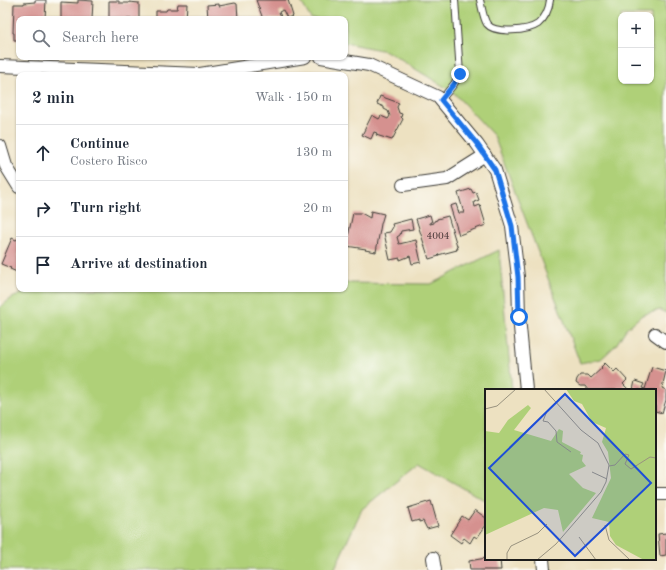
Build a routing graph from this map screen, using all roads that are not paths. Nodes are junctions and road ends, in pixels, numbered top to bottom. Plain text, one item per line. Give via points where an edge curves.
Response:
1 (455, 0) edge
2 (480, 0) edge
3 (550, 0) edge
4 (286, 60) edge
5 (339, 60) edge
6 (0, 66) edge
7 (150, 72) edge
8 (212, 72) edge
9 (441, 100) junction
10 (0, 146) edge
11 (485, 155) junction
12 (16, 182) edge
13 (403, 185) dead end
14 (655, 334) dead end
15 (666, 342) edge
16 (526, 389) edge
17 (543, 560) edge
18 (544, 570) edge

1 - 9 lane via 460,74
2 - 3 lane via 488,24 501,30 526,29 538,24 547,13
4 - 8 street
5 - 9 street via 369,65
6 - 7 street
9 - 11 street
10 - 12 street via 6,166
11 - 13 street via 447,179
11 - 16 street via 495,170 512,226
14 - 15 street
17 - 18 street

